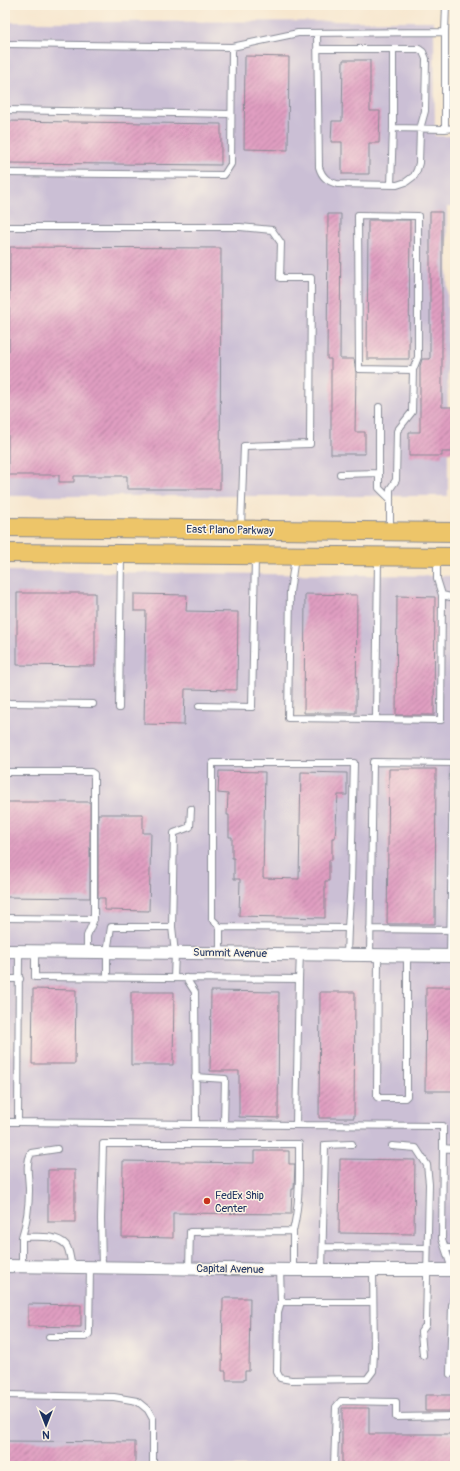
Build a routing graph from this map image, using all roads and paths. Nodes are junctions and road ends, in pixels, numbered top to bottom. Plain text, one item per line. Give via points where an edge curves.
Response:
1 (446, 5) edge
2 (445, 32) junction
3 (317, 33) junction
4 (5, 44) edge
5 (232, 46) junction
6 (318, 49) junction
7 (393, 49) junction
8 (5, 110) edge
9 (231, 114) junction
10 (393, 128) junction
11 (455, 128) edge
12 (420, 129) junction
13 (445, 129) junction
14 (5, 173) edge
15 (391, 184) junction
16 (5, 227) edge
17 (413, 370) junction
18 (379, 407) dead end
19 (379, 473) junction
20 (340, 474) dead end
21 (390, 499) junction
22 (5, 527) edge
23 (121, 528) junction
24 (241, 530) junction
25 (390, 531) junction
26 (455, 532) edge
27 (5, 553) edge
28 (121, 554) junction
29 (255, 555) junction
30 (295, 556) junction
31 (378, 556) junction
32 (437, 557) junction
33 (455, 558) edge
34 (442, 595) junction
35 (455, 598) edge
36 (5, 703) edge
37 (93, 704) dead end
38 (199, 706) dead end
39 (119, 708) dead end
40 (376, 719) junction
41 (454, 763) edge
42 (5, 772) edge
43 (191, 809) dead end
44 (5, 918) edge
45 (94, 919) junction
46 (172, 927) junction
47 (220, 927) junction
48 (348, 928) junction
49 (370, 929) junction
50 (453, 930) edge
51 (5, 951) edge
52 (19, 951) junction
53 (35, 951) junction
54 (87, 952) junction
55 (107, 952) junction
56 (175, 953) junction
57 (220, 953) junction
58 (300, 954) junction
59 (347, 955) junction
60 (374, 955) junction
61 (407, 955) junction
62 (452, 956) edge
63 (106, 978) junction
64 (174, 978) junction
65 (186, 978) junction
66 (5, 979) edge
67 (20, 979) junction
68 (299, 979) junction
69 (195, 1077) junction
70 (5, 1122) edge
71 (18, 1122) junction
72 (196, 1124) junction
73 (224, 1124) junction
74 (296, 1125) junction
75 (352, 1144) dead end
76 (392, 1146) dead end
77 (442, 1148) junction
78 (455, 1148) edge
79 (57, 1149) dead end
80 (293, 1231) junction
81 (22, 1237) junction
82 (323, 1247) junction
83 (427, 1248) junction
84 (445, 1248) junction
85 (455, 1248) edge
86 (5, 1266) edge
87 (22, 1266) junction
88 (72, 1266) junction
89 (90, 1267) junction
90 (102, 1267) junction
91 (190, 1268) junction
92 (280, 1269) junction
93 (293, 1270) junction
94 (322, 1270) junction
95 (373, 1270) junction
96 (426, 1270) junction
97 (454, 1273) edge
98 (455, 1295) edge
99 (281, 1302) junction
100 (373, 1302) junction
101 (49, 1337) dead end
102 (422, 1355) dead end
103 (450, 1374) dead end
104 (5, 1395) edge
105 (455, 1416) edge
106 (152, 1466) edge
107 (334, 1466) edge

1 - 2 lane
2 - 3 lane
2 - 13 lane
3 - 5 lane via 298,33
3 - 6 lane
4 - 5 lane
5 - 9 lane
6 - 7 lane
6 - 15 lane via 319,167 322,175 337,184
7 - 10 lane
7 - 12 lane via 419,49 426,59 425,112
8 - 9 lane
9 - 14 lane via 231,164 224,175
10 - 12 lane
10 - 15 lane
11 - 13 lane
12 - 13 lane
12 - 15 lane via 419,163 414,176 398,185
16 - 24 lane via 240,227 272,230 281,243 280,278 311,278 310,444 244,446
17 - 17 lane via 418,357 418,216 358,215 359,369
17 - 21 lane via 412,412 397,431 396,480 390,489
18 - 19 lane
19 - 20 lane
19 - 21 lane via 379,488
21 - 25 lane
22 - 23 main road, East Plano Parkway
23 - 24 main road, East Plano Parkway
23 - 28 main road
24 - 25 main road, East Plano Parkway
24 - 29 main road
25 - 26 main road, East Plano Parkway
25 - 31 main road
27 - 28 main road
28 - 29 main road
28 - 39 lane
29 - 30 main road
29 - 38 lane via 252,707
30 - 31 main road
30 - 40 lane via 290,592 288,718
31 - 32 main road
31 - 40 lane
32 - 33 main road
32 - 34 lane via 437,579
34 - 35 lane
34 - 40 lane via 441,720
36 - 37 lane
41 - 49 lane via 373,762
41 - 50 lane
42 - 45 lane via 94,774
43 - 46 lane via 190,827 174,833
44 - 45 lane
45 - 54 lane via 88,936
46 - 55 lane via 111,926
46 - 56 lane
47 - 48 lane
47 - 48 lane via 212,919 212,765 318,762 354,763
47 - 57 lane
48 - 59 lane
49 - 50 lane
49 - 60 lane
50 - 62 lane
51 - 52 street, Summit Avenue
52 - 53 street, Summit Avenue
52 - 67 lane
53 - 54 street, Summit Avenue
53 - 63 lane via 35,977
54 - 55 street, Summit Avenue
55 - 56 street, Summit Avenue
55 - 63 lane
56 - 57 street, Summit Avenue
56 - 64 lane
57 - 58 street, Summit Avenue
58 - 59 street, Summit Avenue
58 - 68 lane
59 - 60 street, Summit Avenue
60 - 61 street, Summit Avenue
60 - 61 lane via 379,1098 407,1096
61 - 62 street, Summit Avenue
63 - 64 lane
64 - 65 lane
65 - 68 lane
65 - 69 lane via 195,992
66 - 67 lane
67 - 71 lane
68 - 74 lane
69 - 72 lane
69 - 73 lane via 225,1079
70 - 71 lane
71 - 72 lane
72 - 73 lane
73 - 74 lane
74 - 77 lane via 442,1126
75 - 82 lane via 325,1145
76 - 83 lane via 416,1148 427,1165
77 - 78 lane
77 - 84 lane via 442,1239
79 - 81 lane via 31,1153 27,1160 29,1191 27,1220
80 - 90 lane via 299,1190 299,1144 103,1144 100,1219
80 - 91 lane via 190,1232
80 - 93 lane
81 - 87 lane
81 - 88 lane via 54,1238 62,1242 66,1246
82 - 83 lane
82 - 94 lane
83 - 96 lane
84 - 85 lane
84 - 97 lane
86 - 87 street, Capital Avenue
87 - 88 street, Capital Avenue
88 - 89 street, Capital Avenue
89 - 90 street, Capital Avenue
89 - 101 lane via 89,1334 85,1337
90 - 91 street, Capital Avenue
91 - 92 street, Capital Avenue
92 - 93 street, Capital Avenue
92 - 99 lane
93 - 94 street, Capital Avenue
94 - 95 street, Capital Avenue
95 - 96 street, Capital Avenue
95 - 100 lane
96 - 97 street, Capital Avenue
96 - 102 lane via 426,1325 421,1332
98 - 103 lane via 452,1305
99 - 100 lane
99 - 100 lane via 278,1312 277,1372 280,1378 291,1380 368,1379 373,1371
104 - 106 lane via 114,1397 137,1401 148,1410 153,1419
105 - 107 lane via 396,1417 396,1402 341,1401 336,1407

